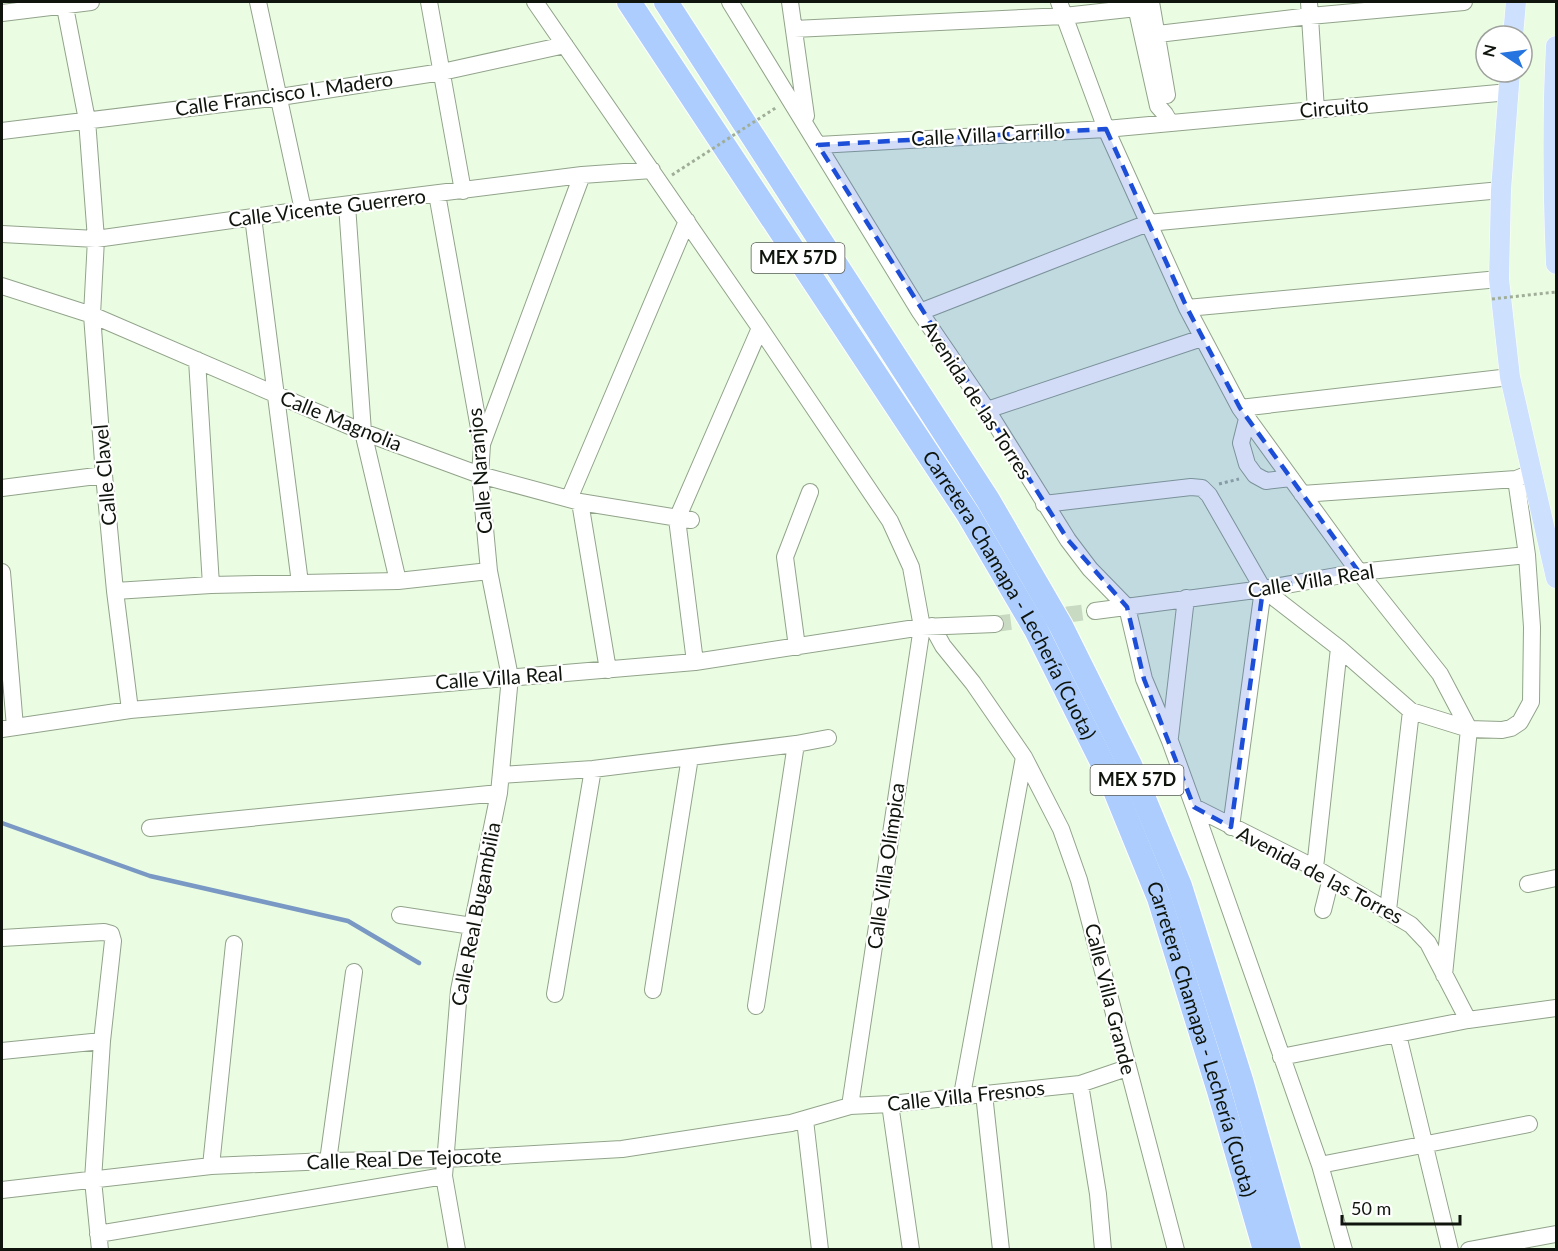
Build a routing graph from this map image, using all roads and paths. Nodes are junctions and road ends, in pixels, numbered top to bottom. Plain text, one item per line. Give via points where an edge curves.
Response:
1 (92, 2) edge
2 (258, 2) edge
3 (429, 2) edge
4 (535, 2) edge
5 (628, 2) edge
6 (666, 2) edge
7 (730, 2) edge
8 (790, 2) edge
9 (1464, 2) edge
10 (1516, 2) edge
11 (65, 3) edge
12 (1141, 4) edge
13 (1061, 9) edge
14 (1310, 9) edge
15 (2, 13) edge
16 (1514, 24) edge
17 (794, 29) junction
18 (1158, 34) junction
19 (565, 45) junction
20 (1557, 46) edge
21 (442, 72) junction
22 (1509, 84) edge
23 (1509, 92) junction
24 (280, 97) junction
25 (1555, 102) edge
26 (777, 107) dead end
27 (1316, 110) junction
28 (87, 120) junction
29 (1164, 120) junction
30 (807, 125) junction
31 (1106, 129) junction
32 (2, 131) edge
33 (818, 145) junction
34 (652, 170) junction
35 (582, 175) junction
36 (672, 175) dead end
37 (1501, 190) junction
38 (463, 191) junction
39 (437, 194) junction
40 (1555, 197) edge
41 (347, 205) junction
42 (303, 210) junction
43 (253, 217) junction
44 (687, 221) junction
45 (1148, 223) junction
46 (2, 234) edge
47 (96, 239) junction
48 (1557, 264) edge
49 (1499, 279) junction
50 (2, 286) edge
51 (1557, 292) edge
52 (1492, 299) dead end
53 (1187, 308) junction
54 (921, 312) junction
55 (92, 315) junction
56 (760, 328) junction
57 (1202, 338) junction
58 (197, 360) junction
59 (1510, 377) junction
60 (276, 394) junction
61 (987, 410) junction
62 (1243, 414) junction
63 (363, 432) junction
64 (482, 446) junction
65 (104, 475) junction
66 (480, 475) junction
67 (1255, 475) junction
68 (1524, 476) junction
69 (1291, 478) junction
70 (2, 488) edge
71 (1202, 488) junction
72 (810, 492) dead end
73 (1302, 494) junction
74 (574, 500) junction
75 (1044, 504) junction
76 (684, 520) junction
77 (1527, 555) junction
78 (489, 571) junction
79 (2, 572) edge
80 (1359, 572) junction
81 (1557, 579) edge
82 (398, 580) junction
83 (300, 583) junction
84 (211, 585) junction
85 (1263, 589) junction
86 (115, 591) junction
87 (1186, 598) junction
88 (1127, 607) junction
89 (1095, 611) tunnel mouth
90 (995, 624) tunnel mouth
91 (927, 627) junction
92 (797, 647) junction
93 (1339, 648) junction
94 (695, 662) junction
95 (609, 670) junction
96 (510, 676) junction
97 (130, 710) junction
98 (1411, 711) junction
99 (8, 728) edge
100 (1469, 729) junction
101 (828, 738) dead end
102 (1170, 741) junction
103 (795, 744) junction
104 (690, 757) junction
105 (1024, 757) junction
106 (593, 769) junction
107 (502, 776) junction
108 (499, 793) junction
109 (1194, 807) junction
110 (1230, 827) junction
111 (150, 828) dead end
112 (1316, 868) junction
113 (1331, 878) junction
114 (1557, 878) edge
115 (1528, 884) dead end
116 (1323, 910) dead end
117 (1388, 910) junction
118 (400, 915) dead end
119 (472, 926) junction
120 (2, 938) edge
121 (234, 944) dead end
122 (354, 972) dead end
123 (1444, 975) junction
124 (652, 990) dead end
125 (555, 994) dead end
126 (756, 1006) dead end
127 (1557, 1008) edge
128 (1468, 1020) junction
129 (1398, 1035) junction
130 (102, 1041) junction
131 (2, 1051) edge
132 (1281, 1057) junction
133 (1127, 1068) junction
134 (1080, 1084) junction
135 (984, 1094) junction
136 (962, 1095) junction
137 (890, 1104) junction
138 (850, 1106) junction
139 (805, 1120) junction
140 (1528, 1124) dead end
141 (1424, 1144) junction
142 (446, 1159) junction
143 (328, 1161) junction
144 (1320, 1165) junction
145 (211, 1166) junction
146 (444, 1176) junction
147 (93, 1180) junction
148 (2, 1190) edge
149 (1557, 1234) edge
150 (99, 1242) edge
151 (819, 1249) edge
152 (457, 1250) edge
153 (911, 1250) edge
154 (1001, 1250) edge
155 (1103, 1250) edge
156 (1176, 1250) edge
157 (1265, 1250) edge
158 (1290, 1250) edge
159 (1344, 1250) edge
160 (1450, 1250) edge
161 (1469, 1250) edge

1 - 11 street
2 - 24 street
3 - 21 street
4 - 19 street
5 - 157 highway, Carretera Chamapa - Lechería (Cuota) / MEX 57D via 968,514 1042,641 1110,778 1159,898
6 - 158 highway, Carretera Chamapa - Lechería (Cuota) / MEX 57D via 988,500 1072,647 1130,765 1180,886
7 - 30 street, Avenida de las Torres
8 - 17 street
9 - 14 street
10 - 16 main road
11 - 15 street
11 - 28 street, Calle Clavel
12 - 13 street
12 - 18 street
12 - 29 street via 1158,106
13 - 17 street
13 - 31 street
14 - 18 street
14 - 27 street
17 - 30 street
18 - 29 street via 1168,102
19 - 21 street, Calle Francisco I. Madero
19 - 34 street
20 - 25 main road
21 - 24 street, Calle Francisco I. Madero
21 - 38 street
22 - 23 main road
23 - 27 street, Circuito
23 - 37 main road
24 - 28 street, Calle Francisco I. Madero
24 - 42 street
25 - 40 main road
26 - 36 path, bridge
27 - 29 street, Circuito
28 - 32 street, Calle Francisco I. Madero
28 - 47 street, Calle Clavel
29 - 31 street, Calle Villa Carrillo
30 - 33 street, Avenida de las Torres
31 - 33 street, Calle Villa Carrillo
31 - 45 street
33 - 54 street, Avenida de las Torres
34 - 35 street, Calle Vicente Guerrero
34 - 44 street
35 - 38 street, Calle Vicente Guerrero
35 - 64 street
37 - 45 street
37 - 49 main road
38 - 39 street, Calle Vicente Guerrero
39 - 41 street, Calle Vicente Guerrero
39 - 64 street, Calle Naranjos
40 - 48 main road
41 - 42 street, Calle Vicente Guerrero
41 - 63 street
42 - 43 street, Calle Vicente Guerrero
43 - 47 street, Calle Vicente Guerrero
43 - 60 street
44 - 56 street
44 - 74 street
45 - 53 street
45 - 54 street
46 - 47 street, Calle Vicente Guerrero
47 - 55 street, Calle Clavel
49 - 53 street
49 - 59 main road
50 - 55 street, Calle Magnolia
51 - 52 path, bridge
53 - 57 street
54 - 61 street, Avenida de las Torres
55 - 58 street, Calle Magnolia
55 - 65 street, Calle Clavel
56 - 76 street
56 - 91 street via 890,520 911,567
57 - 61 street
57 - 62 street
58 - 60 street, Calle Magnolia
58 - 84 street
59 - 62 street
59 - 68 main road
60 - 63 street, Calle Magnolia
60 - 83 street
61 - 75 street, Avenida de las Torres
62 - 67 street via 1241,443
62 - 69 street
63 - 66 street, Calle Magnolia
63 - 82 street
64 - 66 street, Calle Naranjos
65 - 70 street
65 - 86 street, Calle Clavel
66 - 74 street, Calle Magnolia
66 - 78 street, Calle Naranjos
67 - 69 street via 1266,481
67 - 71 path
68 - 73 street
68 - 77 street
68 - 81 main road
69 - 73 street
71 - 75 street
71 - 85 street
72 - 92 street via 785,557
73 - 80 street
74 - 76 street, Calle Magnolia
74 - 95 street
75 - 88 street, Avenida de las Torres via 1090,569
76 - 94 street
77 - 80 street, Calle Villa Real
77 - 100 street via 1532,627 1531,702 1520,722 1511,728
78 - 82 street
78 - 96 street, Calle Naranjos
79 - 99 street
80 - 85 street, Calle Villa Real
80 - 100 street via 1440,674
82 - 83 street
83 - 84 street
84 - 86 street
85 - 87 street, Calle Villa Real
85 - 93 street
85 - 110 street
86 - 97 street, Calle Clavel
87 - 88 street, Calle Villa Real
87 - 102 street
88 - 89 street, Calle Villa Real
88 - 102 street, Avenida de las Torres via 1144,678
90 - 91 street, Calle Villa Real
91 - 92 street, Calle Villa Real
91 - 105 street, Calle Villa Grande via 973,683
91 - 138 street, Calle Villa Olímpica
92 - 94 street, Calle Villa Real
93 - 98 street
93 - 112 street
94 - 95 street, Calle Villa Real
95 - 96 street, Calle Villa Real
96 - 97 street, Calle Villa Real
96 - 107 street, Calle Naranjos
97 - 99 street, Calle Villa Real
98 - 100 street
98 - 117 street
100 - 123 street
101 - 103 street
102 - 109 street, Avenida de las Torres
103 - 104 street
103 - 126 street
104 - 106 street
104 - 124 street
105 - 133 street, Calle Villa Grande via 1061,829 1079,880
105 - 136 street
106 - 107 street
106 - 125 street
107 - 108 street, Calle Real Bugambilia
108 - 111 street
108 - 119 street, Calle Real Bugambilia
109 - 110 street, Avenida de las Torres
109 - 132 street, Avenida de las Torres
110 - 112 street, Avenida de las Torres
112 - 113 street, Avenida de las Torres
113 - 116 street
113 - 117 street, Avenida de las Torres
114 - 115 street
117 - 123 street, Avenida de las Torres via 1411,925 1428,943
118 - 119 street
119 - 142 street, Calle Real Bugambilia via 459,990
120 - 130 street via 111,934
121 - 145 street
122 - 143 street
123 - 128 street, Avenida de las Torres
127 - 128 street
128 - 129 street
129 - 132 street
129 - 141 street
130 - 131 street
130 - 147 street
132 - 144 street, Avenida de las Torres
133 - 134 street, Calle Villa Fresnos
133 - 156 street, Calle Villa Grande
134 - 135 street, Calle Villa Fresnos
134 - 155 street
135 - 136 street, Calle Villa Fresnos
135 - 154 street
136 - 137 street, Calle Villa Fresnos
137 - 138 street, Calle Villa Fresnos
137 - 153 street
138 - 139 street, Calle Villa Fresnos
139 - 142 street, Calle Real De Tejocote via 622,1149
139 - 151 street
140 - 141 street
141 - 144 street
141 - 160 street
142 - 143 street, Calle Real De Tejocote
142 - 146 street, Calle Real Bugambilia
143 - 145 street, Calle Real De Tejocote
144 - 159 street, Avenida de las Torres
145 - 147 street, Calle Real De Tejocote
146 - 150 street
146 - 152 street, Calle Real Bugambilia
147 - 148 street, Calle Real De Tejocote
147 - 150 street
149 - 161 street

